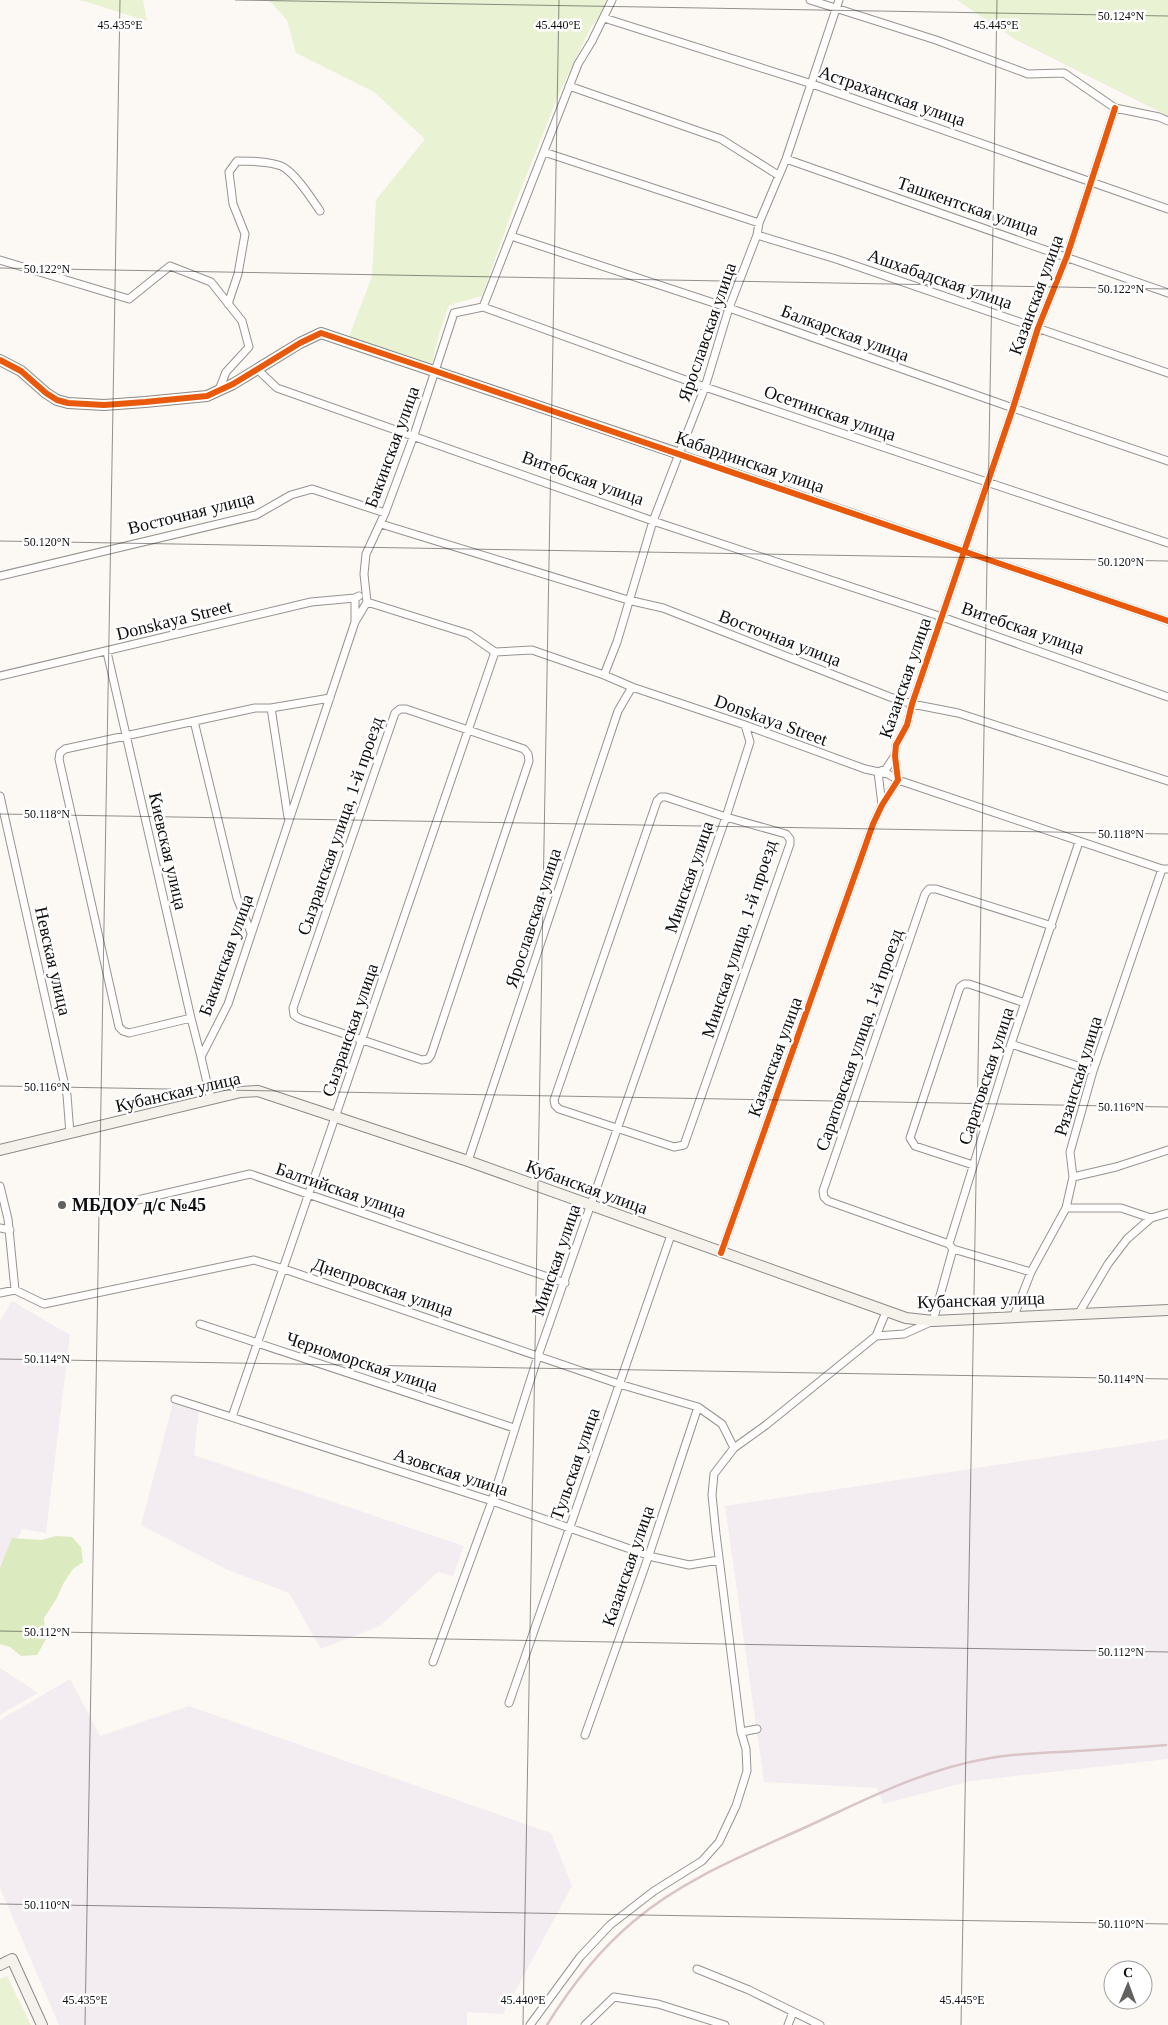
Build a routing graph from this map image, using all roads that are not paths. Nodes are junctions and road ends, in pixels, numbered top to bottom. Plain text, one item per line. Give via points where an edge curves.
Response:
1 (612, 0) edge
2 (810, 0) edge
3 (839, 0) edge
4 (836, 10) junction
5 (604, 18) junction
6 (812, 84) junction
7 (569, 86) junction
8 (1115, 108) junction
9 (1168, 121) edge
10 (544, 152) junction
11 (786, 159) junction
12 (778, 175) junction
13 (1092, 182) junction
14 (1168, 209) edge
15 (320, 211) dead end
16 (759, 223) junction
17 (757, 235) junction
18 (511, 236) junction
19 (1067, 256) junction
20 (0, 260) edge
21 (1168, 293) edge
22 (228, 304) junction
23 (484, 307) junction
24 (729, 308) junction
25 (1038, 328) junction
26 (0, 360) edge
27 (257, 369) junction
28 (435, 371) junction
29 (1168, 373) edge
30 (705, 387) junction
31 (220, 390) junction
32 (1013, 408) junction
33 (414, 435) junction
34 (680, 454) junction
35 (1168, 461) edge
36 (988, 482) junction
37 (385, 513) junction
38 (653, 520) junction
39 (380, 524) junction
40 (1168, 544) edge
41 (963, 551) junction
42 (0, 576) edge
43 (366, 592) junction
44 (356, 598) junction
45 (628, 600) junction
46 (367, 602) junction
47 (942, 617) junction
48 (1168, 621) edge
49 (355, 622) junction
50 (107, 652) junction
51 (495, 652) junction
52 (604, 675) junction
53 (0, 676) edge
54 (632, 687) junction
55 (1168, 697) edge
56 (330, 698) junction
57 (912, 704) junction
58 (271, 708) junction
59 (194, 720) junction
60 (744, 725) junction
61 (468, 729) junction
62 (126, 735) junction
63 (894, 756) junction
64 (878, 772) junction
65 (898, 780) junction
66 (1168, 782) edge
67 (0, 796) edge
68 (882, 805) junction
69 (726, 817) junction
70 (288, 820) junction
71 (1079, 842) junction
72 (1165, 869) edge
73 (1052, 926) junction
74 (251, 933) junction
75 (1025, 1003) junction
76 (191, 1018) junction
77 (363, 1039) junction
78 (1011, 1044) junction
79 (201, 1057) junction
80 (1093, 1071) junction
81 (211, 1100) junction
82 (337, 1116) junction
83 (618, 1130) junction
84 (70, 1134) junction
85 (0, 1150) edge
86 (1168, 1150) edge
87 (468, 1161) junction
88 (973, 1164) junction
89 (1073, 1177) junction
90 (0, 1186) edge
91 (310, 1194) junction
92 (591, 1205) junction
93 (103, 1208) dead end
94 (1066, 1208) junction
95 (1168, 1213) edge
96 (1151, 1218) junction
97 (0, 1228) edge
98 (10, 1230) junction
99 (671, 1235) junction
100 (951, 1247) junction
101 (721, 1253) junction
102 (284, 1269) junction
103 (1031, 1272) junction
104 (565, 1283) junction
105 (16, 1290) junction
106 (0, 1293) edge
107 (1168, 1310) edge
108 (886, 1312) junction
109 (1080, 1313) junction
110 (1014, 1316) junction
111 (933, 1321) junction
112 (200, 1324) dead end
113 (876, 1336) junction
114 (256, 1343) junction
115 (538, 1356) junction
116 (619, 1384) junction
117 (174, 1399) dead end
118 (698, 1407) junction
119 (232, 1416) junction
120 (514, 1428) junction
121 (734, 1448) junction
122 (492, 1500) junction
123 (569, 1528) junction
124 (649, 1555) junction
125 (719, 1560) junction
126 (433, 1662) dead end
127 (509, 1703) dead end
128 (757, 1729) dead end
129 (741, 1732) junction
130 (585, 1735) dead end
131 (0, 1965) edge
132 (697, 1969) dead end
133 (793, 2012) junction
134 (42, 2025) edge
135 (530, 2025) edge
136 (585, 2025) edge
137 (725, 2025) edge
138 (788, 2025) edge
139 (820, 2025) edge

1 - 5 street
2 - 4 street
3 - 4 street, Ярославская улица
4 - 6 street, Ярославская улица
4 - 8 street via 936,40 1028,74 1064,73
5 - 6 street, Астраханская улица
5 - 7 street
6 - 11 street, Ярославская улица
6 - 13 street, Астраханская улица
7 - 10 street
7 - 12 street via 721,139
8 - 9 street
8 - 13 street, Казанская улица
10 - 16 street
10 - 18 street
11 - 12 street, Ярославская улица
11 - 19 street, Ташкентская улица
12 - 16 street, Ярославская улица
13 - 14 street, Астраханская улица
13 - 19 street, Казанская улица
15 - 22 street via 302,185 283,166 237,161 229,172 233,204 245,234 238,274
16 - 17 street, Ярославская улица
17 - 24 street, Ярославская улица
17 - 25 street, Ашхабадская улица
18 - 23 street
18 - 24 street, Балкарская улица
19 - 21 street, Ташкентская улица
19 - 25 street, Казанская улица
20 - 22 street via 129,298 170,266 211,282
22 - 31 street via 242,321 249,347 226,372
23 - 28 street, Бакинская улица via 454,312
23 - 30 street, Осетинская улица
24 - 30 street, Ярославская улица
24 - 32 street, Балкарская улица
25 - 29 street, Ашхабадская улица
25 - 32 street, Казанская улица
26 - 31 street via 21,370 46,394 68,403 145,402 207,396
27 - 28 street, Кабардинская улица via 300,342 321,334
27 - 31 street
27 - 33 street, Витебская улица via 277,388
28 - 33 street, Бакинская улица
28 - 34 street, Кабардинская улица
30 - 34 street, Ярославская улица
30 - 36 street, Осетинская улица
32 - 35 street, Балкарская улица
32 - 36 street, Казанская улица
33 - 37 street, Бакинская улица
33 - 38 street, Витебская улица
34 - 38 street, Ярославская улица
34 - 41 street, Кабардинская улица
36 - 40 street, Осетинская улица
36 - 41 street, Казанская улица
37 - 39 street, Бакинская улица
37 - 42 street, Восточная улица via 312,489 291,495 256,515
38 - 45 street, Ярославская улица
38 - 47 street, Витебская улица
39 - 43 street, Бакинская улица via 366,554
39 - 45 street, Восточная улица
41 - 47 street, Казанская улица
41 - 48 street, Кабардинская улица
43 - 44 street
43 - 46 street, Бакинская улица
44 - 49 street
44 - 50 street, Donskaya Street via 311,602
45 - 52 street, Ярославская улица
45 - 57 street, Восточная улица via 663,608
46 - 49 street, Бакинская улица
46 - 51 street via 469,634
47 - 55 street, Витебская улица
47 - 57 street, Казанская улица
49 - 56 street, Бакинская улица
50 - 53 street, Donskaya Street
50 - 62 street, Киевская улица
51 - 52 street, Donskaya Street via 532,650
51 - 61 street, Сызранская улица
52 - 54 street, Donskaya Street
54 - 60 street, Donskaya Street
54 - 87 street, Ярославская улица via 618,711
56 - 58 street
56 - 70 street, Бакинская улица
57 - 63 street, Казанская улица via 911,716 899,737
57 - 66 street, Восточная улица via 958,713
58 - 59 street
58 - 70 street, Бакинская улица
59 - 62 street
59 - 74 street via 237,898
60 - 64 street, Donskaya Street
60 - 69 street, Минская улица via 750,742
61 - 77 street, Сызранская улица
61 - 77 street, Сызранская улица, 1-й проезд via 524,749 529,761 431,1055 422,1060
61 - 77 street, Сызранская улица, 1-й проезд via 406,709 395,713 293,1008 294,1015 300,1019
62 - 76 street, Киевская улица
62 - 76 street via 65,749 60,752 59,759 119,1027 129,1033
63 - 64 street via 886,769
63 - 65 street, Казанская улица
64 - 65 street, Donskaya Street
64 - 68 street
65 - 68 street, Казанская улица
65 - 71 street, Donskaya Street
67 - 84 street, Невская улица via 67,1095
68 - 101 street, Казанская улица
69 - 83 street, Минская улица
69 - 83 street, Минская улица, 1-й проезд via 786,834 790,844 684,1145 674,1147
69 - 83 street, Минская улица, 1-й проезд via 666,797 657,801 554,1100 559,1109
70 - 74 street, Бакинская улица
71 - 72 street, Donskaya Street
71 - 73 street, Саратовская улица
72 - 80 street, Рязанская улица
73 - 75 street, Саратовская улица
73 - 100 street, Саратовская улица, 1-й проезд via 936,889 929,889 924,894 823,1190 828,1201
74 - 79 street, Бакинская улица via 228,1004
75 - 78 street, Саратовская улица
75 - 88 street via 969,984 960,987 910,1138 915,1146
76 - 79 street, Киевская улица
77 - 82 street, Сызранская улица
78 - 80 street
78 - 88 street, Саратовская улица
79 - 81 street
80 - 89 street, Рязанская улица via 1070,1152
81 - 82 street, Кубанская улица via 258,1091
81 - 84 street, Кубанская улица
82 - 87 street, Кубанская улица
82 - 91 street, Сызранская улица
83 - 92 street, Минская улица
84 - 85 street, Кубанская улица
86 - 89 street
87 - 92 street, Кубанская улица
88 - 100 street, Саратовская улица
89 - 94 street, Рязанская улица
90 - 98 street
91 - 93 street, Балтийская улица via 250,1174
91 - 102 street, Сызранская улица
91 - 104 street, Балтийская улица
92 - 99 street, Кубанская улица
92 - 104 street, Минская улица
94 - 96 street via 1121,1208
94 - 103 street, Рязанская улица
95 - 96 street
96 - 109 street via 1127,1239 1108,1264
97 - 98 street
98 - 105 street
99 - 101 street, Кубанская улица
99 - 116 street, Тульская улица
100 - 103 street, Саратовская улица, 1-й проезд
100 - 111 street, Саратовская улица
101 - 108 street, Кубанская улица
102 - 105 street, Днепровская улица via 254,1260 44,1304
102 - 114 street, Сызранская улица
102 - 115 street, Днепровская улица
103 - 110 street, Рязанская улица
104 - 115 street, Минская улица
105 - 106 street
107 - 109 street, Кубанская улица
108 - 111 street, Кубанская улица
108 - 113 street
109 - 110 street, Кубанская улица
110 - 111 street, Кубанская улица
111 - 113 street via 904,1334
112 - 114 street, Черноморская улица
113 - 121 street
114 - 119 street, Сызранская улица
114 - 120 street, Черноморская улица
115 - 116 street, Днепровская улица
115 - 120 street, Минская улица
116 - 118 street, Днепровская улица
116 - 123 street, Тульская улица
117 - 119 street, Азовская улица
118 - 121 street, Днепровская улица via 722,1424
118 - 124 street, Казанская улица
119 - 122 street, Азовская улица
120 - 122 street, Минская улица
121 - 125 street via 714,1474 712,1495
122 - 123 street, Азовская улица
122 - 126 street, Минская улица
123 - 124 street, Азовская улица
123 - 127 street, Тульская улица
124 - 125 street, Азовская улица via 689,1565
124 - 130 street, Казанская улица
125 - 129 street
128 - 129 street
129 - 135 street via 747,1771 736,1806 719,1842 702,1860 610,1925 580,1957
131 - 134 street via 12,1959
132 - 133 street
133 - 138 street
133 - 139 street
136 - 137 street via 614,1997 658,2004

